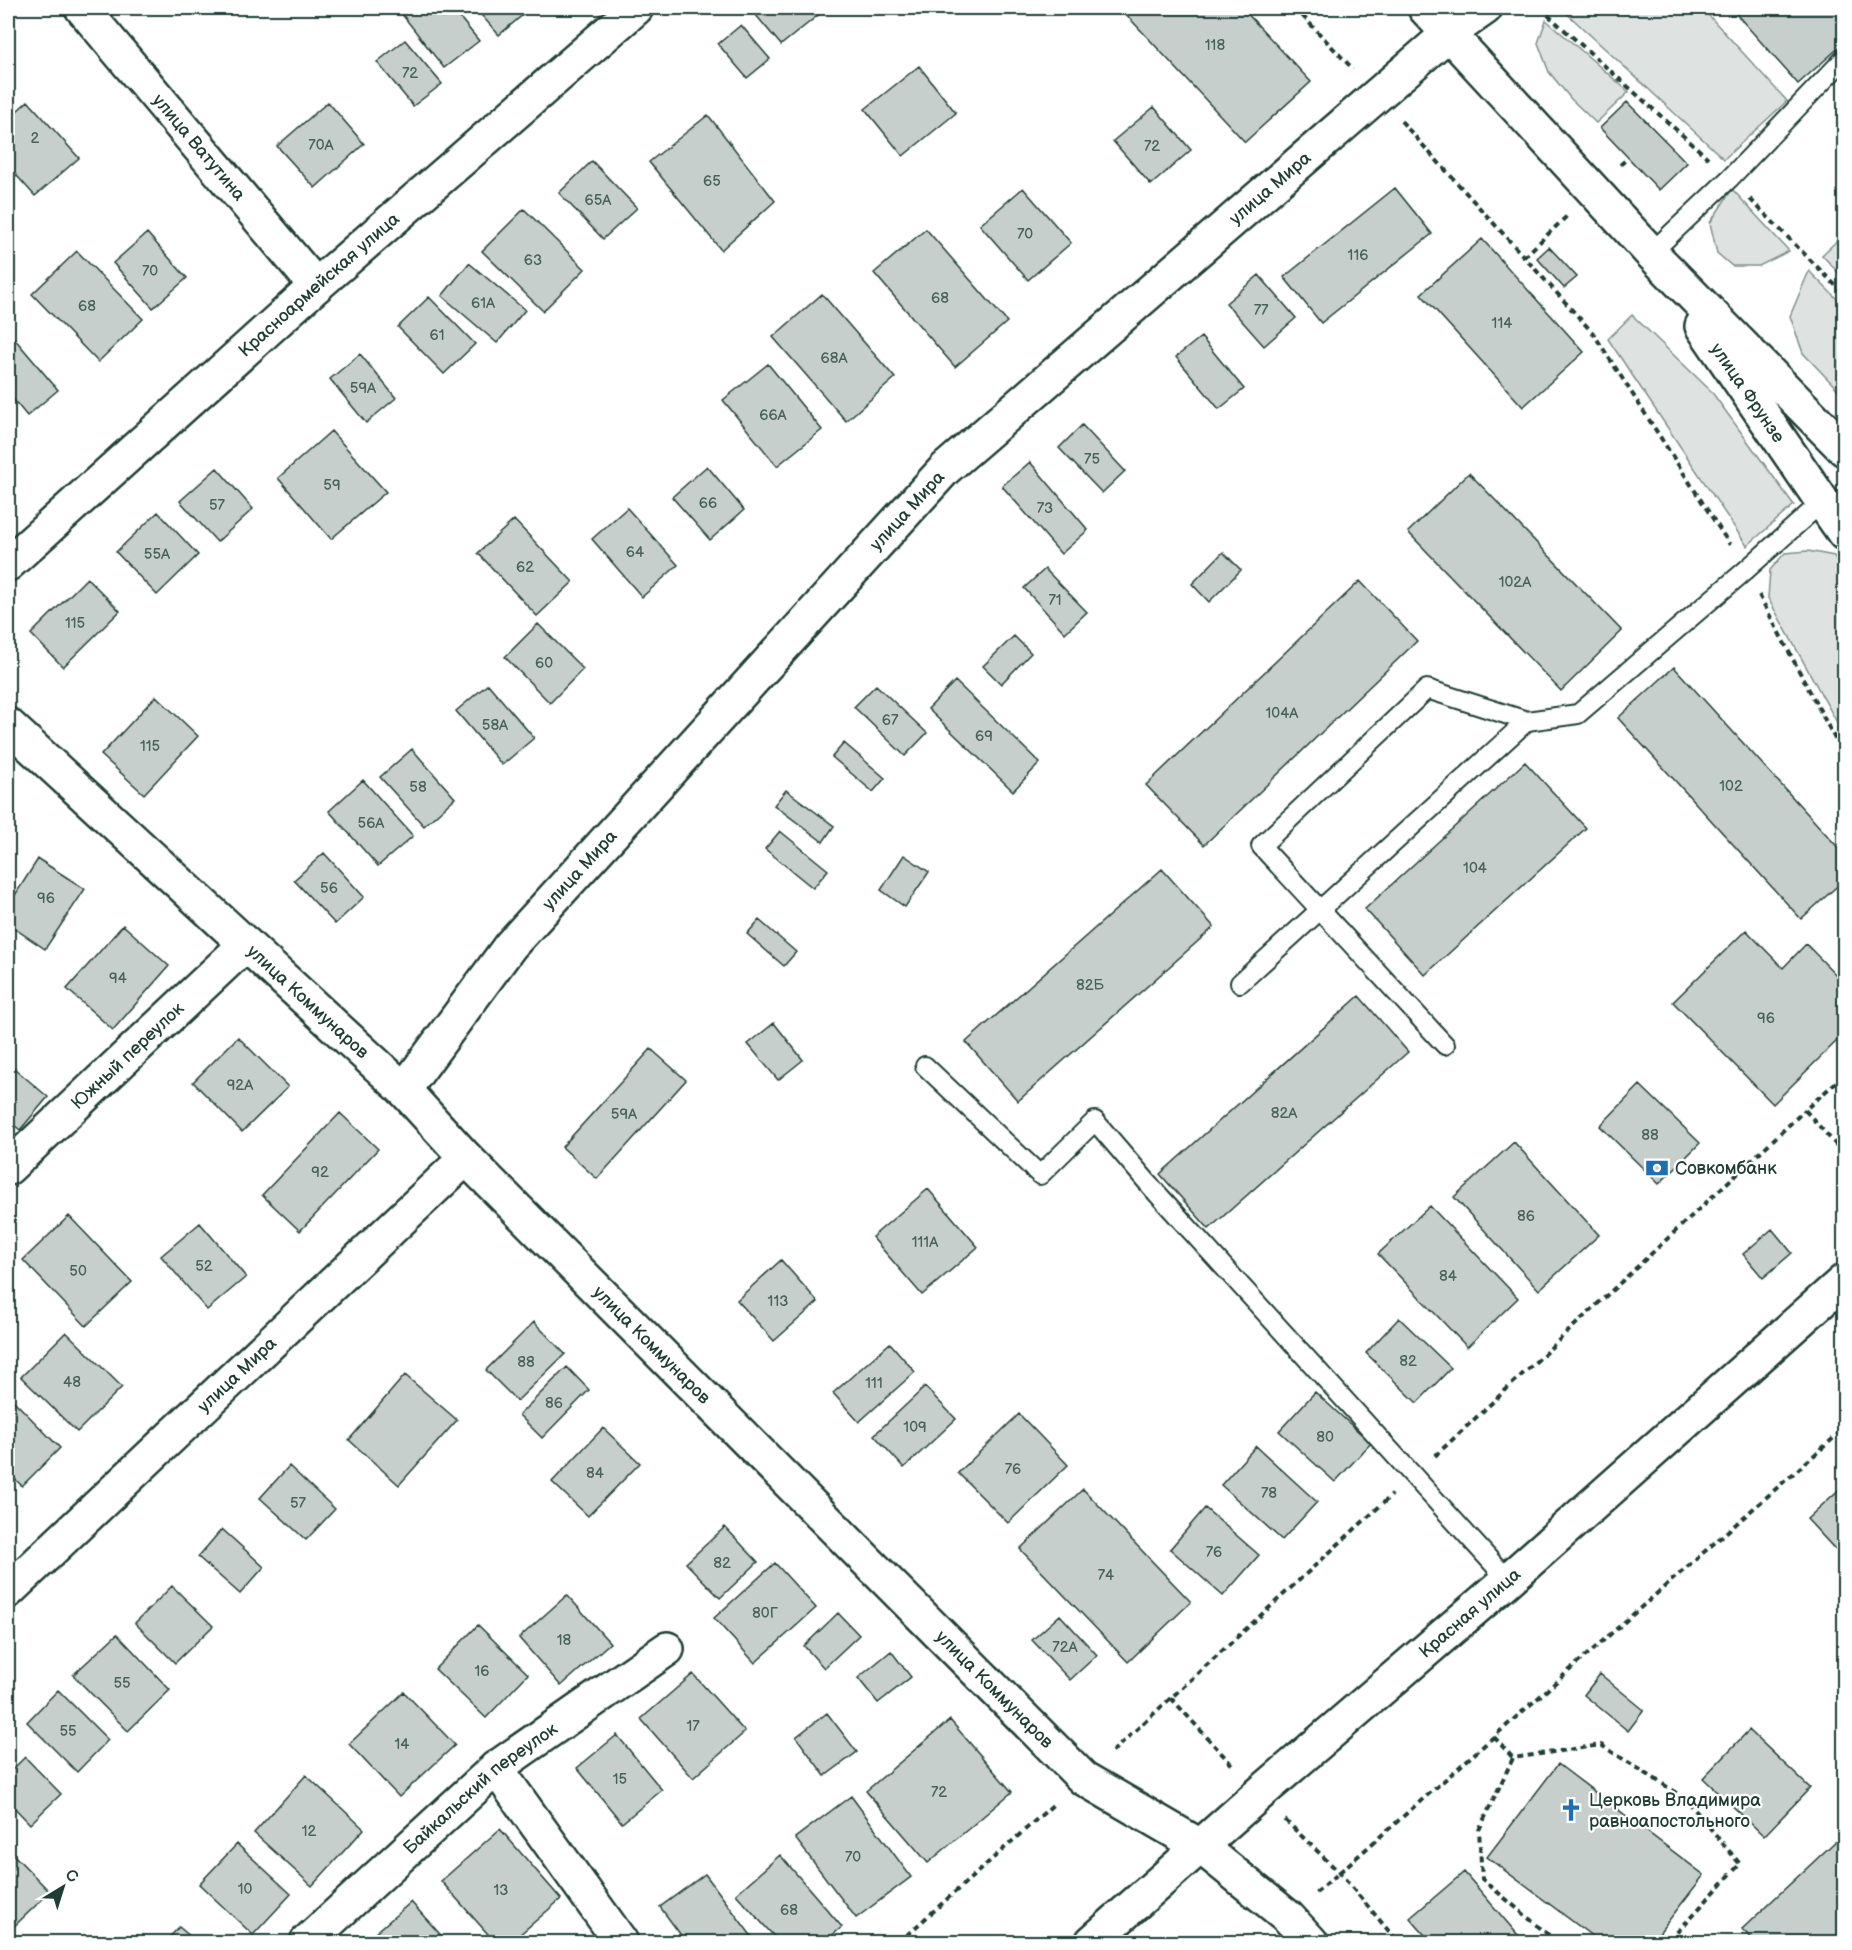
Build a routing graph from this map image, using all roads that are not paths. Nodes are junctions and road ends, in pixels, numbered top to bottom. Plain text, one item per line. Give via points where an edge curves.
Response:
1 (82, 8) edge
2 (636, 8) edge
3 (1425, 8) edge
4 (1485, 8) edge
5 (1448, 34) junction
6 (1845, 59) edge
7 (1651, 253) junction
8 (316, 286) junction
9 (1845, 449) edge
10 (1822, 501) junction
11 (1845, 533) edge
12 (8, 564) edge
13 (1527, 721) junction
14 (8, 725) edge
15 (1320, 910) junction
16 (246, 944) junction
17 (1240, 983) dead end
18 (1445, 1045) dead end
19 (925, 1066) dead end
20 (404, 1090) junction
21 (466, 1158) junction
22 (8, 1168) edge
23 (1845, 1281) edge
24 (1508, 1580) junction
25 (8, 1591) edge
26 (667, 1649) dead end
27 (496, 1768) junction
28 (1200, 1846) junction
29 (307, 1942) edge
30 (621, 1942) edge
31 (1092, 1942) edge
32 (1311, 1942) edge

1 - 8 street, улица Ватутина
2 - 8 street, Красноармейская улица
3 - 5 street, улица Фрунзе
4 - 5 street, улица Мира
5 - 7 street, улица Фрунзе
5 - 20 street, улица Мира via 945,469 510,946
6 - 7 lane
7 - 9 street, улица Фрунзе
7 - 10 street, улица Фрунзе
8 - 12 street, Красноармейская улица
10 - 11 street, улица Фрунзе
10 - 13 lane via 1578,714
13 - 15 lane
13 - 15 lane via 1427,689 1261,846
14 - 16 street, улица Коммунаров
15 - 17 lane
15 - 18 lane
16 - 20 street, улица Коммунаров
16 - 22 street, Южный переулок
19 - 24 lane via 1040,1174 1095,1122
20 - 21 street, улица Коммунаров
21 - 25 street, улица Мира
21 - 28 street, улица Коммунаров via 1083,1778
23 - 24 street, Красная улица
24 - 28 street, Красная улица
26 - 27 street, Байкальский переулок
27 - 29 street, Байкальский переулок
27 - 30 street
28 - 31 street, Красная улица
28 - 32 street, улица Коммунаров via 1288,1917

